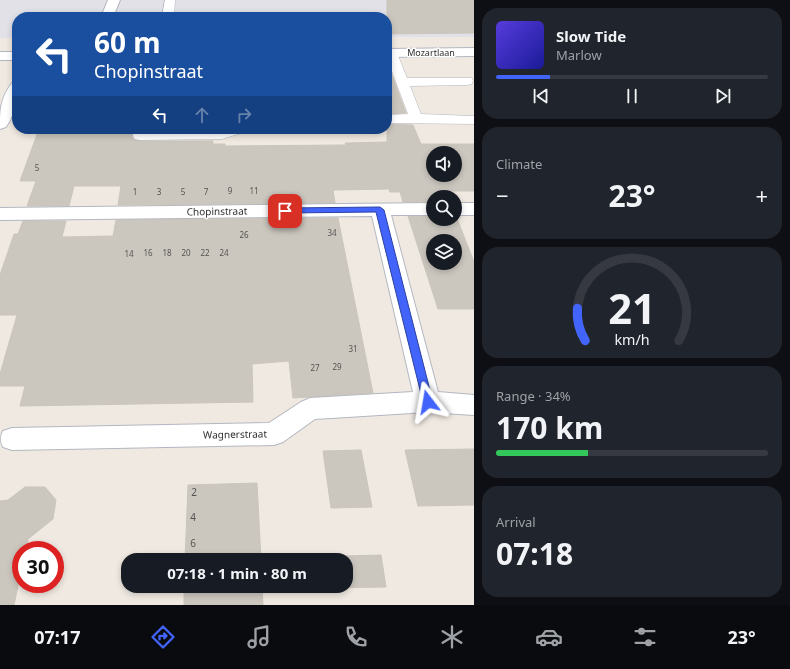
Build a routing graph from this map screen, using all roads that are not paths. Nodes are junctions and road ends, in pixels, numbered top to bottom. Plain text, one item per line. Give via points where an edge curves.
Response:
1 (114, 0) edge
2 (170, 0) edge
3 (109, 12) edge
4 (169, 12) edge
5 (474, 52) edge
6 (392, 53) edge
7 (0, 56) edge
8 (12, 56) edge
9 (392, 60) edge
10 (467, 81) dead end
11 (402, 82) junction
12 (12, 97) edge
13 (416, 118) junction
14 (392, 119) edge
15 (472, 120) dead end
16 (0, 124) edge
17 (140, 134) edge
18 (227, 134) edge
19 (426, 209) edge
20 (462, 209) edge
21 (474, 209) edge
22 (380, 210) junction
23 (0, 214) edge
24 (428, 402) junction
25 (474, 405) edge
26 (12, 438) dead end

1 - 3 street
2 - 4 lane
5 - 6 street, Mozartlaan
7 - 8 street
9 - 11 lane
10 - 11 lane
11 - 13 lane
12 - 16 street
13 - 14 lane
13 - 15 lane
17 - 18 lane via 140,136
19 - 22 street, Chopinstraat
20 - 21 street
22 - 23 street, Chopinstraat
22 - 24 street
24 - 25 street, Wagnerstraat
24 - 26 street, Wagnerstraat via 310,409 274,434

